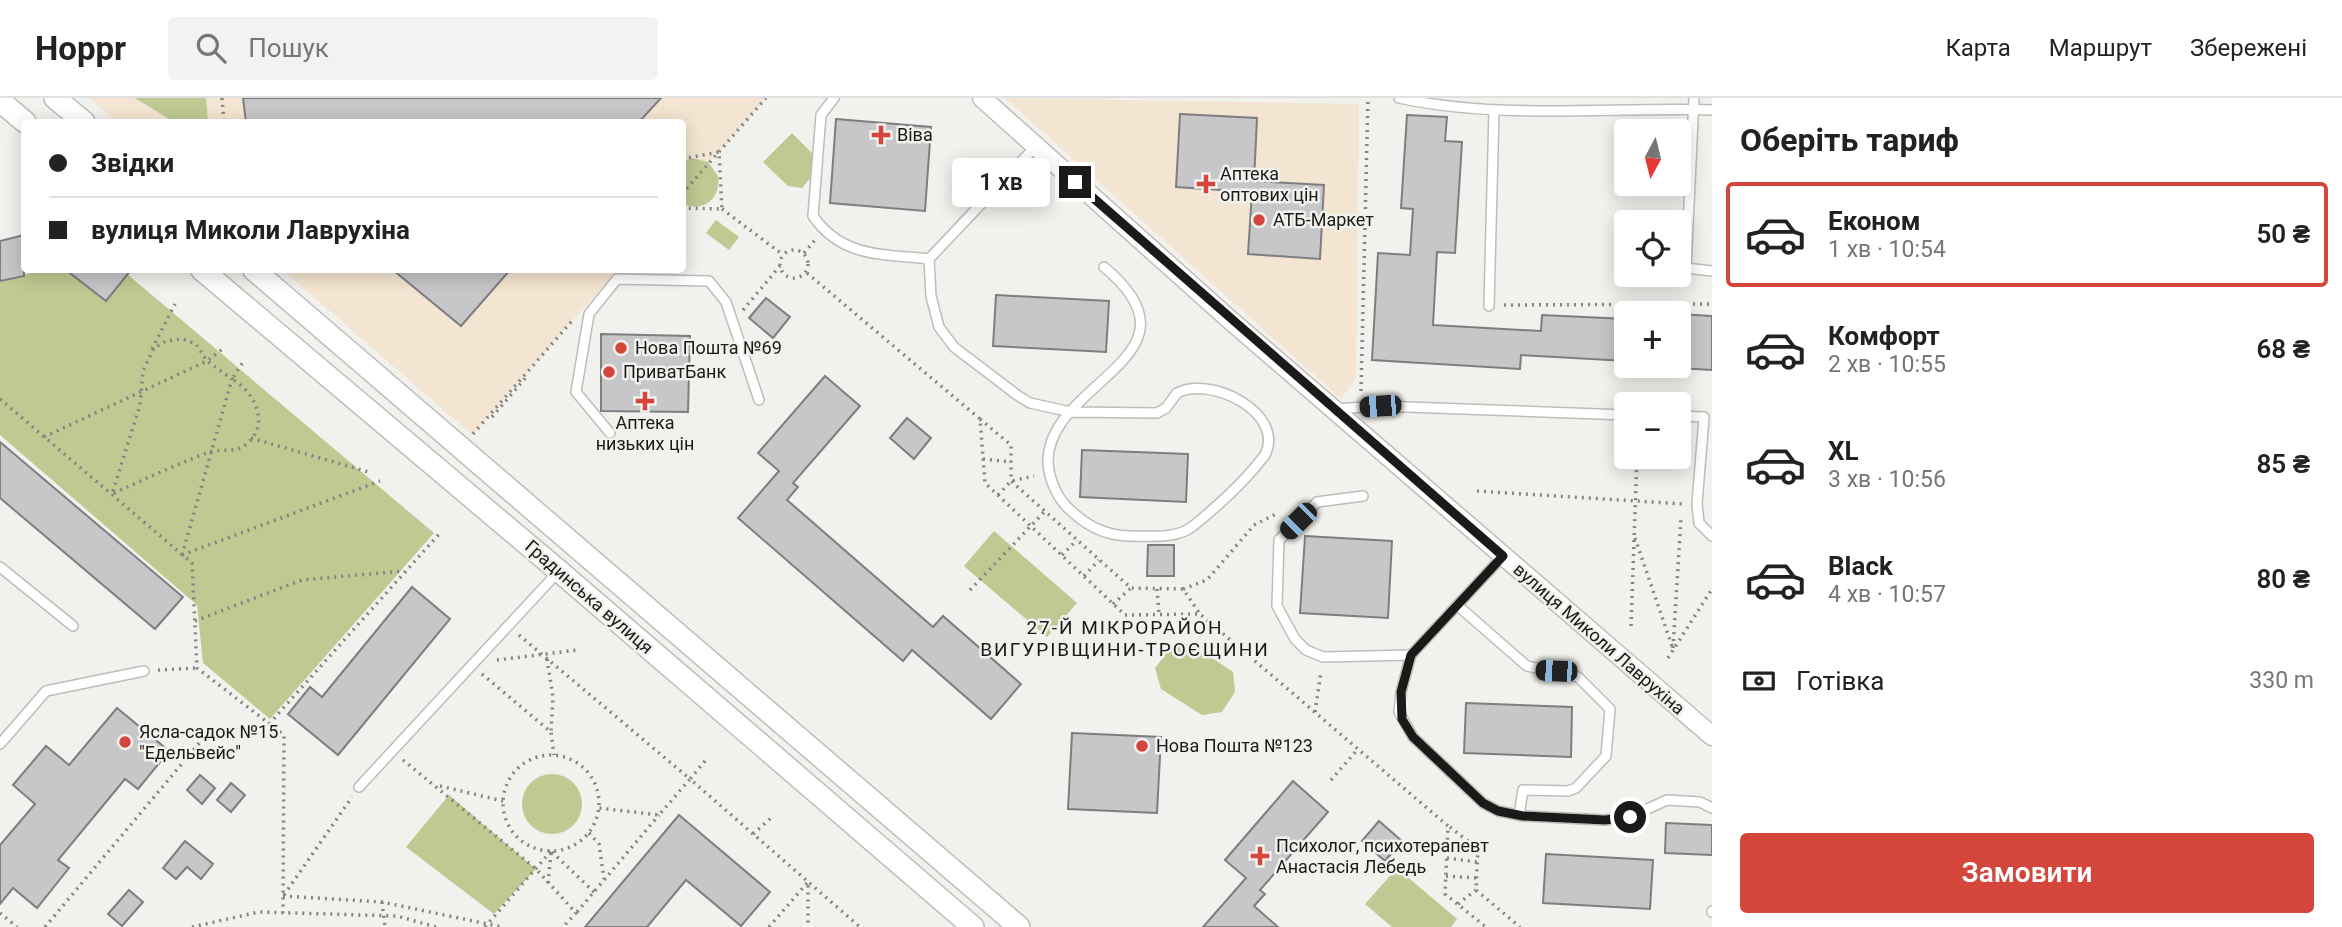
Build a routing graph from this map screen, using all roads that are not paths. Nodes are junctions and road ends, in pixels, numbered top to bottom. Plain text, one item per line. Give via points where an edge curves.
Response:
1 (55, 98) edge
2 (834, 98) edge
3 (982, 98) edge
4 (1399, 98) edge
5 (1694, 98) edge
6 (2, 101) edge
7 (1693, 110) junction
8 (1712, 110) edge
9 (1494, 111) junction
10 (22, 119) edge
11 (80, 119) edge
12 (1036, 146) junction
13 (929, 259) junction
14 (1104, 267) dead end
15 (1712, 271) edge
16 (206, 273) edge
17 (257, 273) edge
18 (1489, 306) road end
19 (760, 400) dead end
20 (1333, 409) junction
21 (1071, 412) junction
22 (1614, 415) edge
23 (1691, 416) edge
24 (610, 433) dead end
25 (1363, 496) dead end
26 (1712, 536) edge
27 (1503, 556) junction
28 (0, 567) edge
29 (559, 571) junction
30 (1457, 605) junction
31 (73, 626) dead end
32 (1411, 655) junction
33 (144, 671) road end
34 (1712, 736) edge
35 (0, 744) edge
36 (359, 787) road end
37 (1712, 808) edge
38 (1520, 815) junction
39 (967, 925) edge
40 (1019, 927) edge

1 - 11 street
2 - 13 lane via 821,115 813,216 854,251
3 - 12 street, вулиця Миколи Лаврухіна
4 - 9 lane
5 - 7 lane
6 - 10 street
7 - 8 lane
7 - 9 lane
7 - 15 lane via 1686,268
9 - 18 lane
12 - 13 lane
12 - 20 street, вулиця Миколи Лаврухіна
13 - 21 lane via 939,327 954,347 1030,403
14 - 21 lane via 1130,290 1138,306 1139,340 1127,358
16 - 29 street, Градинська вулиця
17 - 40 street, Градинська вулиця
19 - 24 lane via 726,302 709,281 617,279 589,314 576,391
20 - 22 lane via 1380,406
20 - 27 street, вулиця Миколи Лаврухіна
21 - 21 lane via 1057,426 1048,447 1048,472 1061,500 1080,520 1095,530 1124,536 1185,532 1261,460 1270,443 1267,424 1256,411 1198,388 1177,393 1157,412
23 - 26 lane via 1704,417 1696,504 1699,523
25 - 32 lane via 1317,502 1279,540 1277,606 1294,639 1324,657
27 - 30 lane
27 - 34 street, вулиця Миколи Лаврухіна
28 - 31 lane
29 - 36 lane
29 - 39 street, Градинська вулиця
30 - 32 lane
30 - 38 lane via 1527,666 1578,677 1610,709 1608,750 1603,760 1568,791 1522,790
32 - 38 lane via 1399,712 1413,737 1483,803
33 - 35 lane via 46,691
37 - 38 lane via 1700,802 1667,800 1621,819

